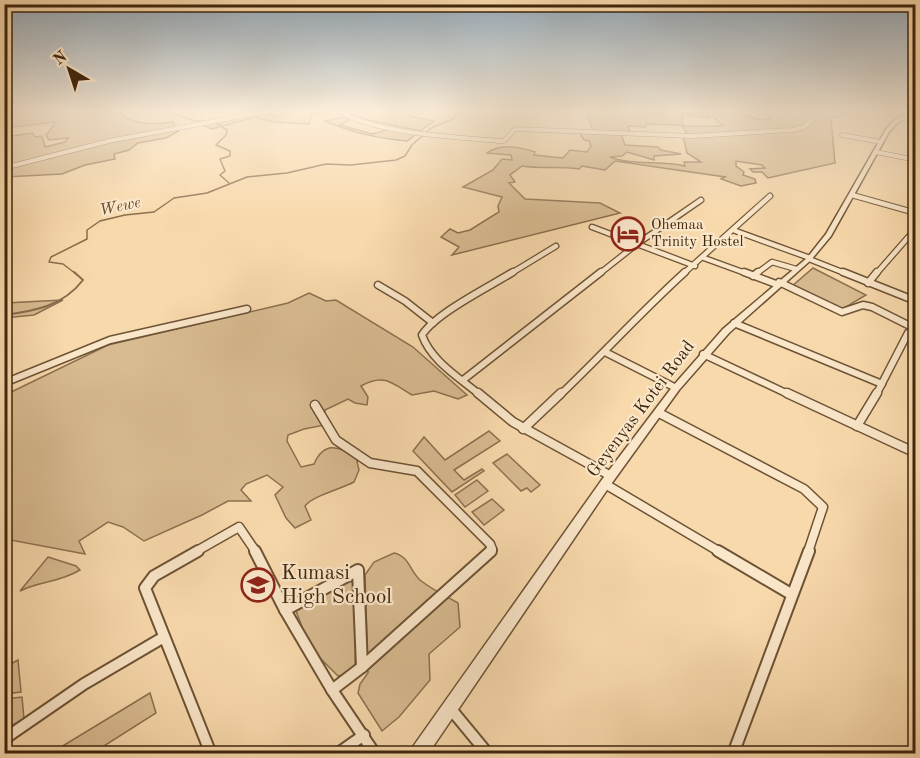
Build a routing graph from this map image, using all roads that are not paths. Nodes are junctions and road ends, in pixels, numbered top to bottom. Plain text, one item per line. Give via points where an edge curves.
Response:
1 (87, 146) edge
2 (878, 147) joint
3 (915, 160) edge
4 (4, 168) edge
5 (852, 195) junction
6 (770, 196) dead end
7 (701, 200) dead end
8 (915, 213) edge
9 (915, 222) edge
10 (592, 228) dead end
11 (733, 230) junction
12 (637, 244) junction
13 (556, 246) dead end
14 (704, 258) junction
15 (809, 258) junction
16 (695, 266) junction
17 (796, 269) junction
18 (753, 276) junction
19 (778, 283) junction
20 (868, 284) junction
21 (378, 285) dead end
22 (915, 301) edge
23 (247, 309) dead end
24 (734, 322) junction
25 (433, 323) junction
26 (915, 330) edge
27 (605, 352) junction
28 (703, 354) junction
29 (463, 380) junction
30 (4, 383) edge
31 (882, 384) junction
32 (676, 388) junction
33 (315, 405) dead end
34 (659, 413) junction
35 (857, 426) junction
36 (523, 429) junction
37 (915, 453) edge
38 (608, 480) junction
39 (791, 594) junction
40 (285, 610) junction
41 (164, 637) junction
42 (362, 667) junction
43 (332, 690) junction
44 (450, 708) junction
45 (364, 735) junction
46 (4, 743) edge
47 (211, 753) edge
48 (337, 753) edge
49 (375, 753) edge
50 (418, 753) edge
51 (488, 753) edge
52 (733, 753) edge

1 - 4 street
2 - 3 street
2 - 5 street, Geyenyas Kotei Road
5 - 8 street
5 - 15 street, Geyenyas Kotei Road via 829,235
6 - 11 street
7 - 12 street
9 - 20 street via 911,234
10 - 12 street
11 - 14 street
11 - 15 street
12 - 16 street
12 - 29 street
13 - 25 street
14 - 16 street
14 - 18 street
15 - 17 street, Geyenyas Kotei Road
15 - 20 street
16 - 27 street via 651,303
17 - 18 street via 772,262
17 - 19 street, Geyenyas Kotei Road
18 - 19 street
19 - 24 street, Geyenyas Kotei Road
19 - 26 street via 842,312 863,305 872,307
20 - 22 street
21 - 25 street
23 - 30 street via 110,340
24 - 28 street, Geyenyas Kotei Road
24 - 31 street
25 - 29 street via 422,335 425,344
26 - 31 street via 908,333
27 - 32 street
27 - 36 street
28 - 32 street, Geyenyas Kotei Road
28 - 35 street
29 - 36 street
31 - 35 street
32 - 34 street, Geyenyas Kotei Road
33 - 42 street via 336,440 370,463 417,471 492,549
34 - 38 street, Geyenyas Kotei Road
34 - 39 street via 804,489 823,507
35 - 37 street
36 - 38 street
38 - 39 street
38 - 44 street, Geyenyas Kotei Road
39 - 52 street
40 - 41 street via 239,527 147,582 147,596
40 - 42 street via 358,570
40 - 43 street
41 - 46 street via 65,695
41 - 47 street
42 - 43 street
43 - 45 street
44 - 50 street, Geyenyas Kotei Road
44 - 51 street
45 - 48 street
45 - 49 street

